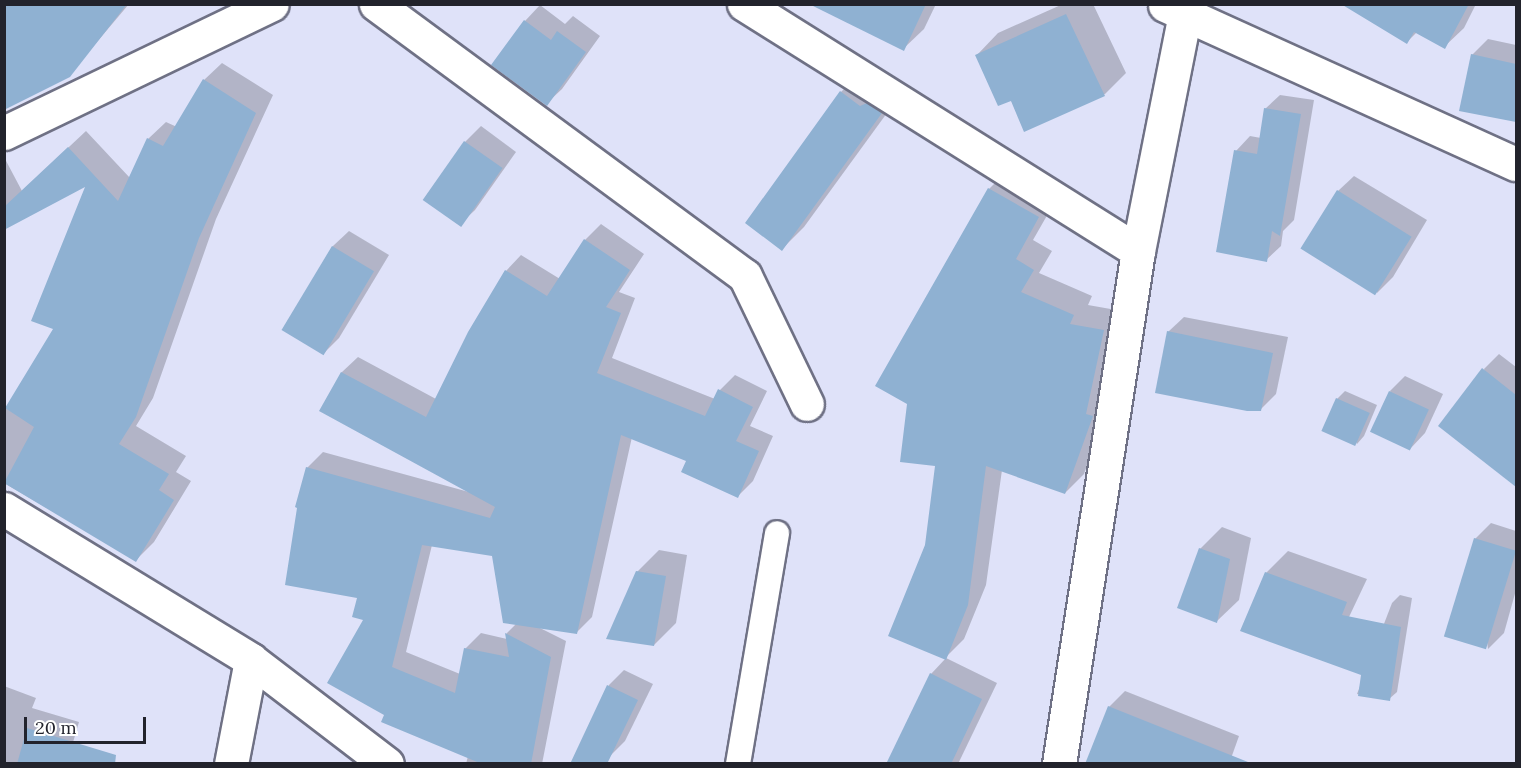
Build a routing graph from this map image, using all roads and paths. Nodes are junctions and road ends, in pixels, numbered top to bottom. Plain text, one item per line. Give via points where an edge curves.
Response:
1 (272, 4) edge
2 (376, 4) edge
3 (744, 4) edge
4 (1178, 8) edge
5 (4, 134) edge
6 (1516, 164) edge
7 (1137, 251) junction
8 (807, 404) dead end
9 (4, 509) edge
10 (777, 533) dead end
11 (251, 660) junction
12 (231, 764) edge
13 (387, 764) edge
14 (738, 764) edge
15 (1059, 764) edge

1 - 5 street
2 - 8 street via 745,276
3 - 7 street
4 - 6 street
4 - 7 street
7 - 15 street
9 - 11 street
10 - 14 lane
11 - 12 street
11 - 13 street

